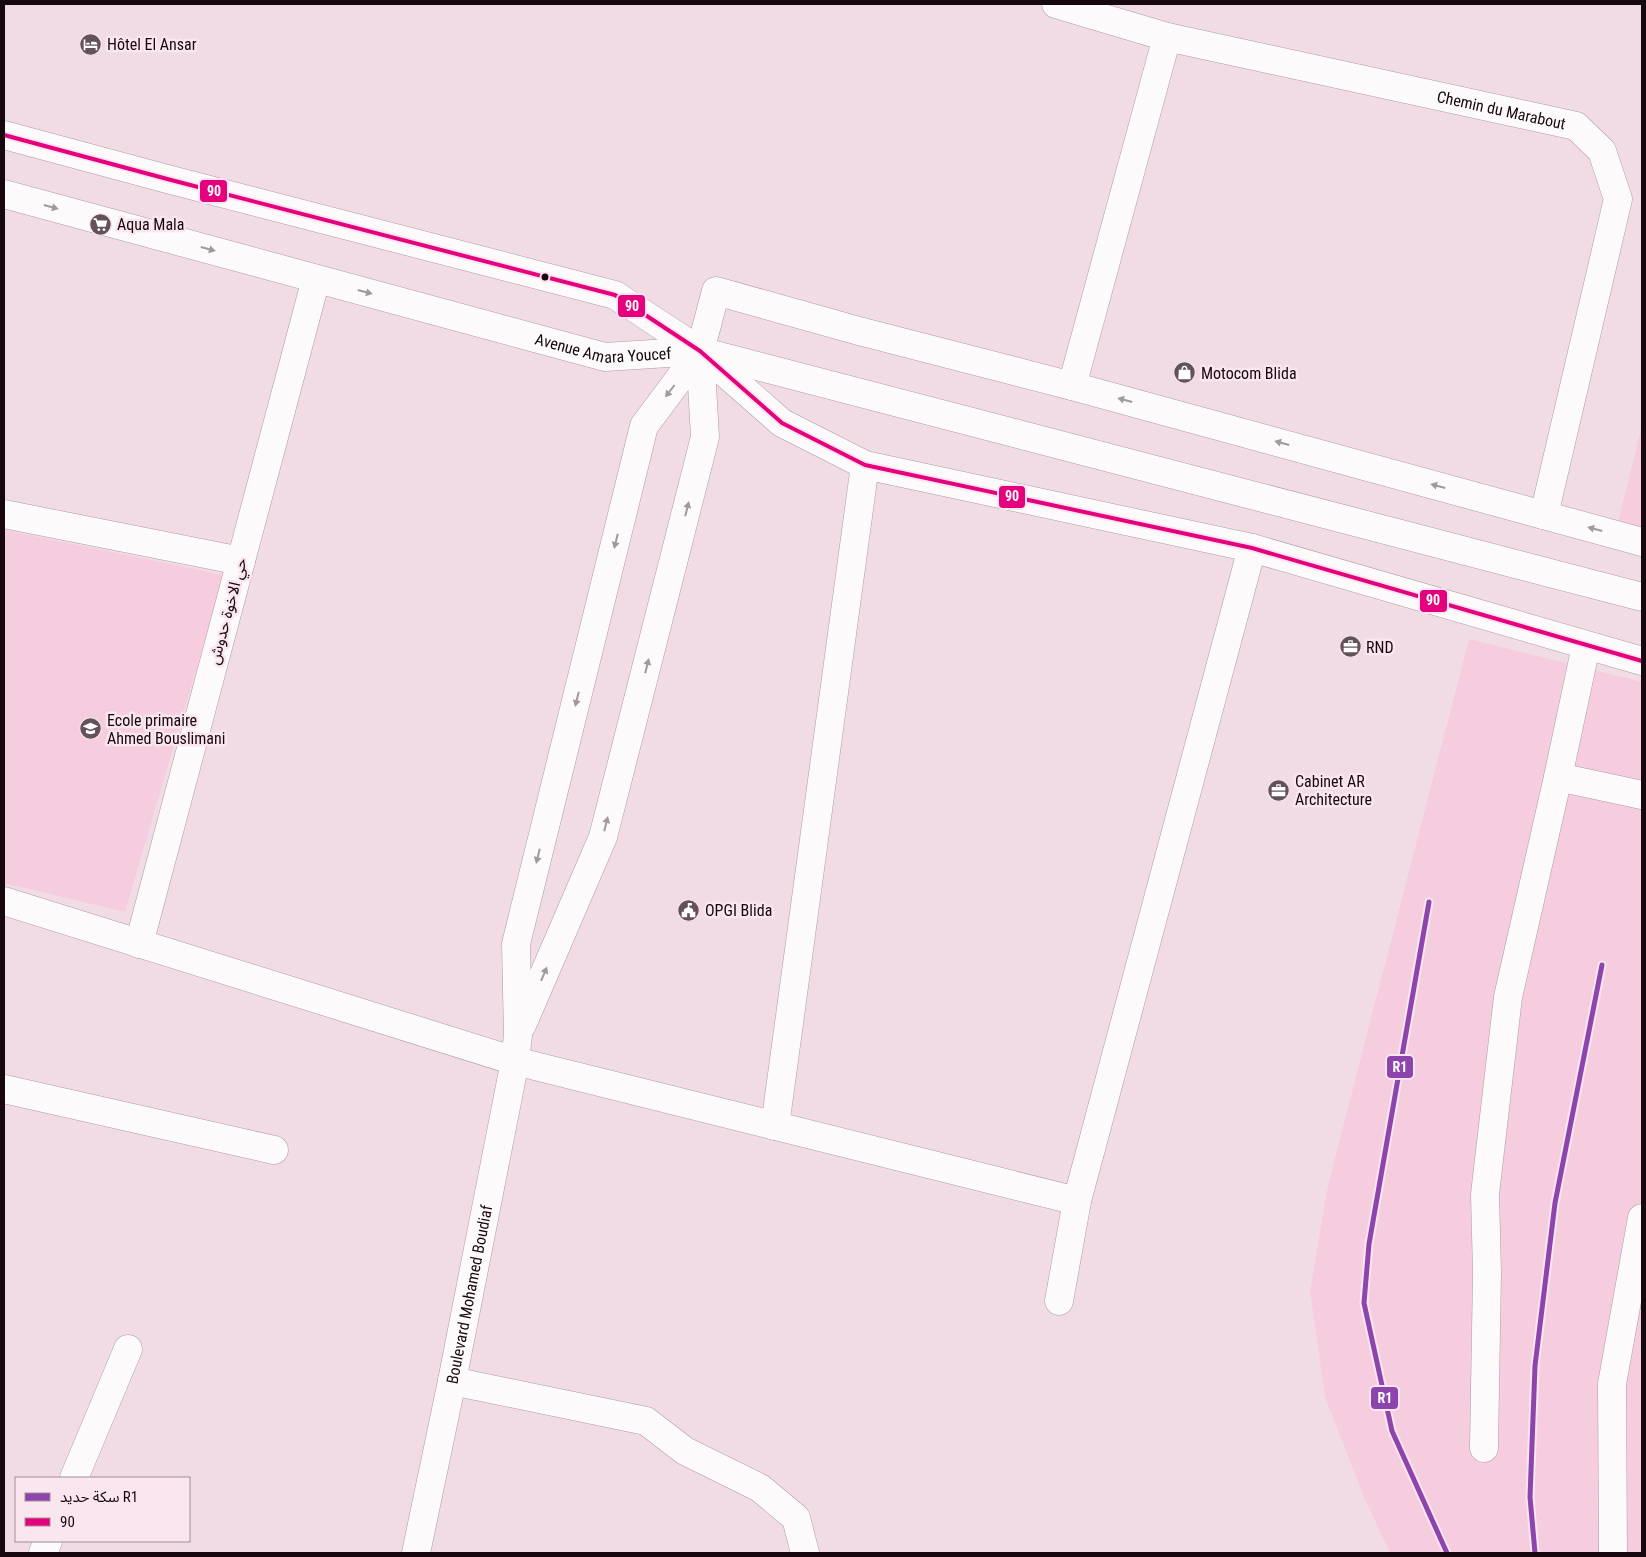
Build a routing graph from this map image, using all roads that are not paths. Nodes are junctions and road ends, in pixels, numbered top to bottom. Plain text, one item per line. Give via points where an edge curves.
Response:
1 (1056, 4) edge
2 (1167, 37) junction
3 (4, 135) edge
4 (4, 194) edge
5 (316, 279) junction
6 (700, 352) junction
7 (1072, 386) junction
8 (865, 465) junction
9 (4, 514) edge
10 (1544, 515) junction
11 (1642, 542) edge
12 (1252, 548) junction
13 (241, 561) junction
14 (1642, 597) edge
15 (1586, 646) junction
16 (1642, 660) edge
17 (1558, 777) junction
18 (1642, 795) edge
19 (4, 901) edge
20 (139, 944) junction
21 (517, 1048) junction
22 (4, 1089) edge
23 (774, 1126) junction
24 (274, 1150) dead end
25 (1077, 1201) junction
26 (1642, 1218) edge
27 (1059, 1301) dead end
28 (128, 1349) dead end
29 (452, 1381) junction
30 (1484, 1448) dead end
31 (74, 1477) edge
32 (416, 1553) edge
33 (805, 1553) edge
34 (1613, 1553) edge

1 - 2 street, Chemin du Marabout
2 - 7 street
2 - 10 street, Chemin du Marabout via 1576,126 1602,151 1618,199
3 - 6 street, Avenue Amara Youcef via 615,295
4 -> 5 street, Avenue Amara Youcef
5 -> 6 street, Avenue Amara Youcef via 605,357
5 - 13 street, حي الاخوة حدوش
6 - 7 street via 716,291
6 - 8 street via 782,423
6 - 14 street
21 -> 6 street via 603,837 705,437
6 -> 21 street via 644,426 516,944
10 -> 7 street
8 - 12 street
8 - 23 street
9 - 13 street
11 -> 10 street
12 - 15 street
12 - 25 street
13 - 20 street, حي الاخوة حدوش
15 - 16 street
15 - 17 street
17 - 18 street
17 - 30 street via 1508,997 1485,1194
19 - 20 street
20 - 21 street
21 - 23 street
21 - 29 street, Boulevard Mohamed Boudiaf
22 - 24 street
23 - 25 street
25 - 27 street
26 - 34 street via 1612,1384
28 - 31 street
29 - 32 street, Boulevard Mohamed Boudiaf
29 - 33 street via 646,1421 685,1451 760,1488 796,1518

